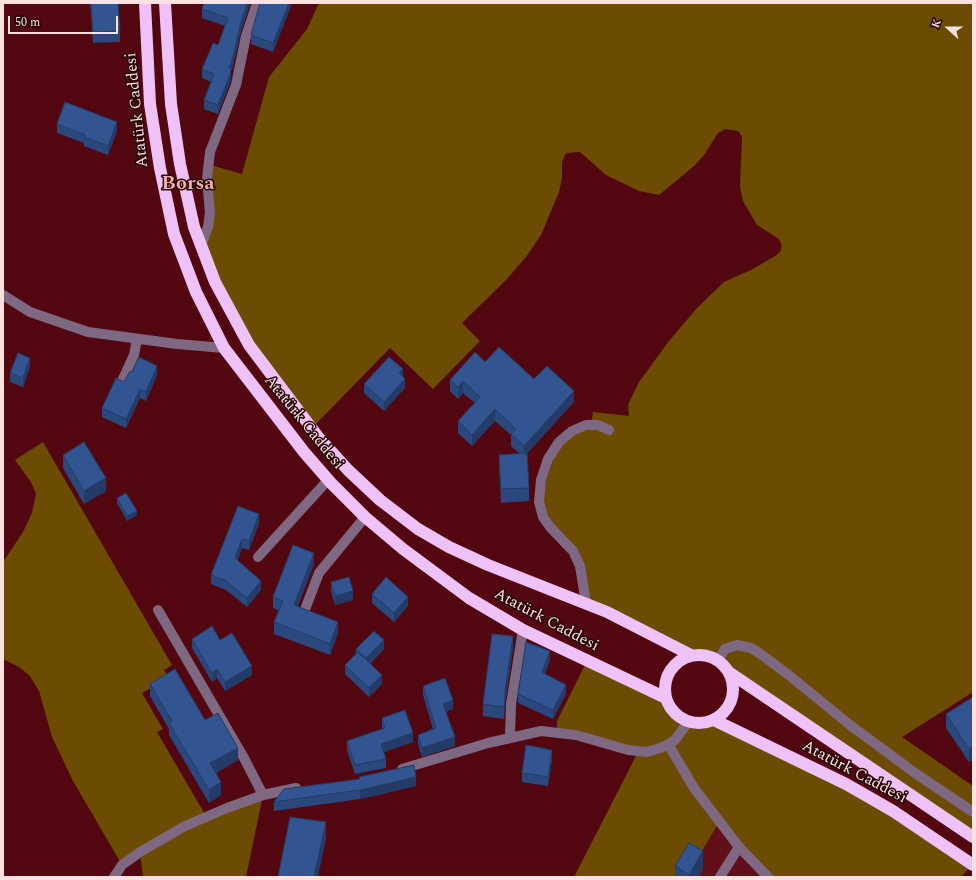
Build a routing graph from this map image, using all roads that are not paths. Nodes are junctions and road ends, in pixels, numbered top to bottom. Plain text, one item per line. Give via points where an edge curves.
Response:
1 (145, 3) edge
2 (165, 3) edge
3 (257, 3) edge
4 (201, 245) junction
5 (3, 295) edge
6 (137, 339) junction
7 (224, 348) junction
8 (121, 384) edge
9 (609, 430) dead end
10 (328, 480) junction
11 (365, 517) junction
12 (258, 557) dead end
13 (586, 603) junction
14 (158, 610) dead end
15 (304, 612) edge
16 (523, 630) junction
17 (691, 655) junction
18 (718, 660) junction
19 (730, 674) junction
20 (666, 698) junction
21 (714, 720) junction
22 (688, 722) junction
23 (510, 737) junction
24 (668, 744) junction
25 (395, 772) edge
26 (307, 787) edge
27 (262, 795) junction
28 (973, 812) edge
29 (973, 837) edge
30 (739, 847) junction
31 (973, 865) edge
32 (114, 877) edge
33 (720, 877) edge
34 (768, 877) edge

1 - 7 highway, Atatürk Caddesi via 150,104 174,234 196,292
2 - 4 highway, Atatürk Caddesi via 170,104 180,164 194,227
3 - 4 street via 246,36 236,85 210,152 207,179 210,213
4 - 13 highway, Atatürk Caddesi via 216,282 249,345 319,438 380,500 418,529 449,547
5 - 6 street via 30,312 55,322 88,332
6 - 7 street
6 - 8 street via 134,354
7 - 10 highway, Atatürk Caddesi
9 - 13 street via 586,425 572,431 559,442 548,459 541,480 539,502 543,517 573,551 580,566
10 - 11 highway, Atatürk Caddesi
10 - 12 street
11 - 15 street via 320,573
11 - 16 highway, Atatürk Caddesi via 469,598
13 - 17 highway, Atatürk Caddesi
14 - 27 street via 244,758
16 - 20 highway, Atatürk Caddesi
16 - 23 street via 512,697
17 - 18 highway, Atatürk Caddesi via 706,655
17 - 20 highway via 678,662 670,672 665,684
18 - 19 highway, Atatürk Caddesi
18 - 28 street via 725,649 737,645 751,648 850,725
19 - 21 highway via 734,691 732,700 725,711
19 - 29 highway, Atatürk Caddesi
20 - 22 highway via 676,715
21 - 22 highway
21 - 31 highway, Atatürk Caddesi via 893,811
22 - 24 street
23 - 24 street via 540,731 557,731 638,752 655,750
23 - 25 street
24 - 30 street via 694,788
26 - 27 street
27 - 32 street via 185,826 140,852 122,865
30 - 33 street
30 - 34 street

